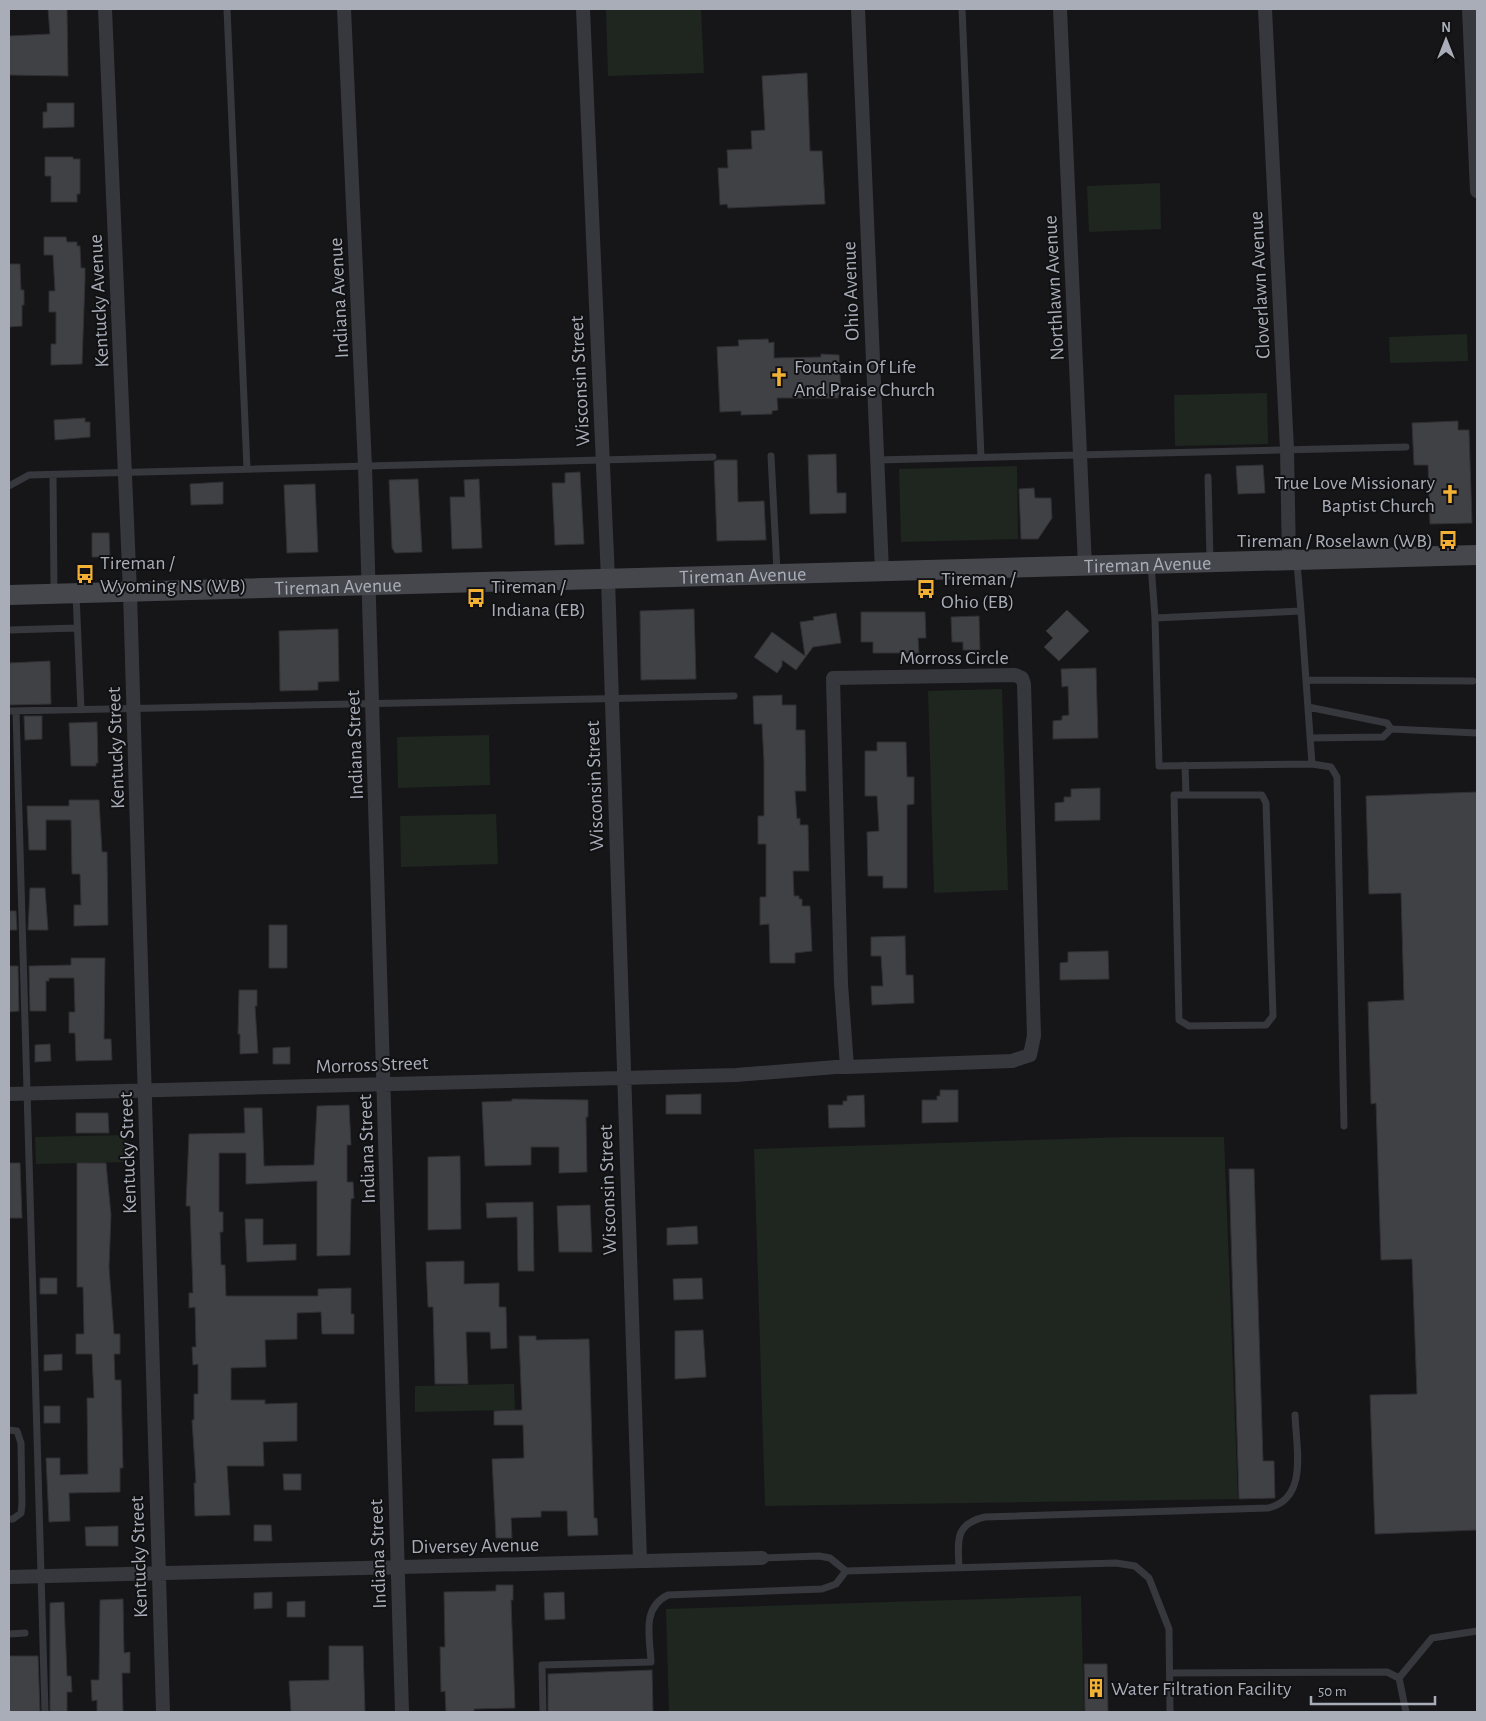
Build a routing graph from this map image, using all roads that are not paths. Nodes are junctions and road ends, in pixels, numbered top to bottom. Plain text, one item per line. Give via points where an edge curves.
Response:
1 (105, 9) edge
2 (227, 9) edge
3 (344, 9) edge
4 (583, 9) edge
5 (858, 9) edge
6 (962, 9) edge
7 (1060, 9) edge
8 (1265, 9) edge
9 (1469, 9) edge
10 (1477, 191) edge
11 (1406, 447) dead end
12 (1287, 449) junction
13 (1080, 454) junction
14 (771, 456) dead end
15 (713, 457) dead end
16 (981, 457) junction
17 (603, 460) junction
18 (877, 460) junction
19 (366, 466) junction
20 (247, 469) junction
21 (126, 473) junction
22 (53, 474) junction
23 (1208, 477) dead end
24 (9, 486) edge
25 (1477, 555) edge
26 (1293, 560) junction
27 (1210, 562) junction
28 (1150, 564) junction
29 (1085, 566) junction
30 (882, 571) junction
31 (777, 574) junction
32 (608, 579) junction
33 (369, 585) junction
34 (130, 592) junction
35 (54, 594) junction
36 (76, 594) junction
37 (9, 595) edge
38 (1301, 611) junction
39 (1155, 618) junction
40 (77, 628) junction
41 (9, 630) edge
42 (1306, 680) junction
43 (1473, 681) dead end
44 (734, 696) dead end
45 (612, 698) junction
46 (373, 703) junction
47 (1308, 707) junction
48 (134, 708) junction
49 (81, 710) junction
50 (13, 711) edge
51 (1391, 729) junction
52 (1477, 733) edge
53 (1310, 738) junction
54 (1312, 764) junction
55 (1185, 765) junction
56 (1186, 795) junction
57 (847, 1067) junction
58 (736, 1075) joint
59 (623, 1078) junction
60 (384, 1084) junction
61 (146, 1090) junction
62 (9, 1094) edge
63 (26, 1094) junction
64 (1344, 1126) dead end
65 (1295, 1415) dead end
66 (9, 1430) edge
67 (9, 1519) edge
68 (762, 1558) joint
69 (640, 1561) junction
70 (397, 1566) junction
71 (959, 1568) junction
72 (846, 1571) junction
73 (159, 1572) junction
74 (42, 1576) junction
75 (9, 1577) edge
76 (1477, 1631) edge
77 (25, 1633) dead end
78 (9, 1634) edge
79 (1170, 1673) junction
80 (1399, 1678) junction
81 (45, 1712) edge
82 (163, 1712) edge
83 (402, 1712) edge
84 (543, 1712) edge
85 (1170, 1712) edge
86 (1406, 1712) edge

1 - 21 street, Kentucky Avenue
2 - 20 lane
3 - 19 street, Indiana Avenue
4 - 17 street, Wisconsin Street
5 - 18 street, Ohio Avenue
6 - 16 lane
7 - 13 street, Northlawn Avenue
8 - 12 street, Cloverlawn Avenue
9 - 10 street
11 - 12 lane
12 - 13 lane
12 - 26 street, Cloverlawn Avenue
13 - 16 lane
13 - 29 street, Northlawn Avenue
14 - 31 lane
15 - 17 lane
16 - 18 lane
17 - 19 lane
17 - 32 street, Wisconsin Street
18 - 30 street, Ohio Avenue
19 - 20 lane
19 - 33 street, Indiana Avenue
20 - 21 lane
21 - 22 lane
21 - 34 street, Kentucky Avenue
22 - 24 lane via 29,475
22 - 35 lane
23 - 27 lane
25 - 26 street, Tireman Avenue
26 - 27 street, Tireman Avenue
26 - 38 lane
27 - 28 street, Tireman Avenue
28 - 29 street, Tireman Avenue
28 - 39 lane
29 - 30 street, Tireman Avenue
30 - 31 street, Tireman Avenue
31 - 32 street, Tireman Avenue
32 - 33 street, Tireman Avenue
32 - 45 street, Wisconsin Street
33 - 34 street, Tireman Avenue
33 - 46 street, Indiana Street
34 - 36 street, Tireman Avenue
34 - 48 street, Kentucky Street
35 - 36 street, Tireman Avenue
35 - 37 street, Tireman Avenue
36 - 40 lane
38 - 39 lane
38 - 42 lane
39 - 55 lane via 1159,766
40 - 41 lane
40 - 49 lane
42 - 43 lane
42 - 47 lane
44 - 45 lane
45 - 46 lane
45 - 59 street, Wisconsin Street
46 - 48 lane
46 - 60 street, Indiana Street
47 - 51 lane via 1384,722
47 - 53 lane
48 - 49 lane
48 - 61 street, Kentucky Street
49 - 50 lane
50 - 63 lane
51 - 52 lane
51 - 53 lane via 1383,737
53 - 54 lane
54 - 55 lane
54 - 64 lane via 1331,767 1337,777
55 - 56 lane
56 - 56 lane via 1174,795 1179,1020 1189,1026 1266,1025 1273,1016 1266,803 1262,795
57 - 57 street, Morross Circle via 841,984 833,678 1015,675 1022,678 1034,1036 1030,1055 1012,1061
57 - 58 street, Morross Circle
58 - 59 street, Morross Street
59 - 60 street, Morross Street
59 - 69 street, Wisconsin Street
60 - 61 street, Morross Street
60 - 70 street, Indiana Street
61 - 63 street, Morross Street
61 - 73 street, Kentucky Street
62 - 63 street, Morross Street
63 - 74 lane
65 - 71 lane via 1295,1484 1292,1494 1277,1506 985,1517 972,1520 960,1535
66 - 67 lane via 17,1431 22,1443 22,1504 21,1513
68 - 69 street, Diversey Avenue
68 - 72 lane via 819,1556 830,1558
69 - 70 street, Diversey Avenue
70 - 73 street, Diversey Avenue
70 - 83 street, Indiana Street
71 - 72 lane
71 - 79 lane via 1116,1563 1135,1566 1150,1578 1169,1629
72 - 84 lane via 836,1584 822,1589 668,1595 658,1599 650,1616 651,1662 542,1665
73 - 74 street, Diversey Avenue
73 - 82 street, Kentucky Street
74 - 75 street, Diversey Avenue
74 - 81 lane
76 - 80 lane via 1432,1638
77 - 78 lane
79 - 80 lane via 1387,1672
79 - 85 lane
80 - 86 lane

